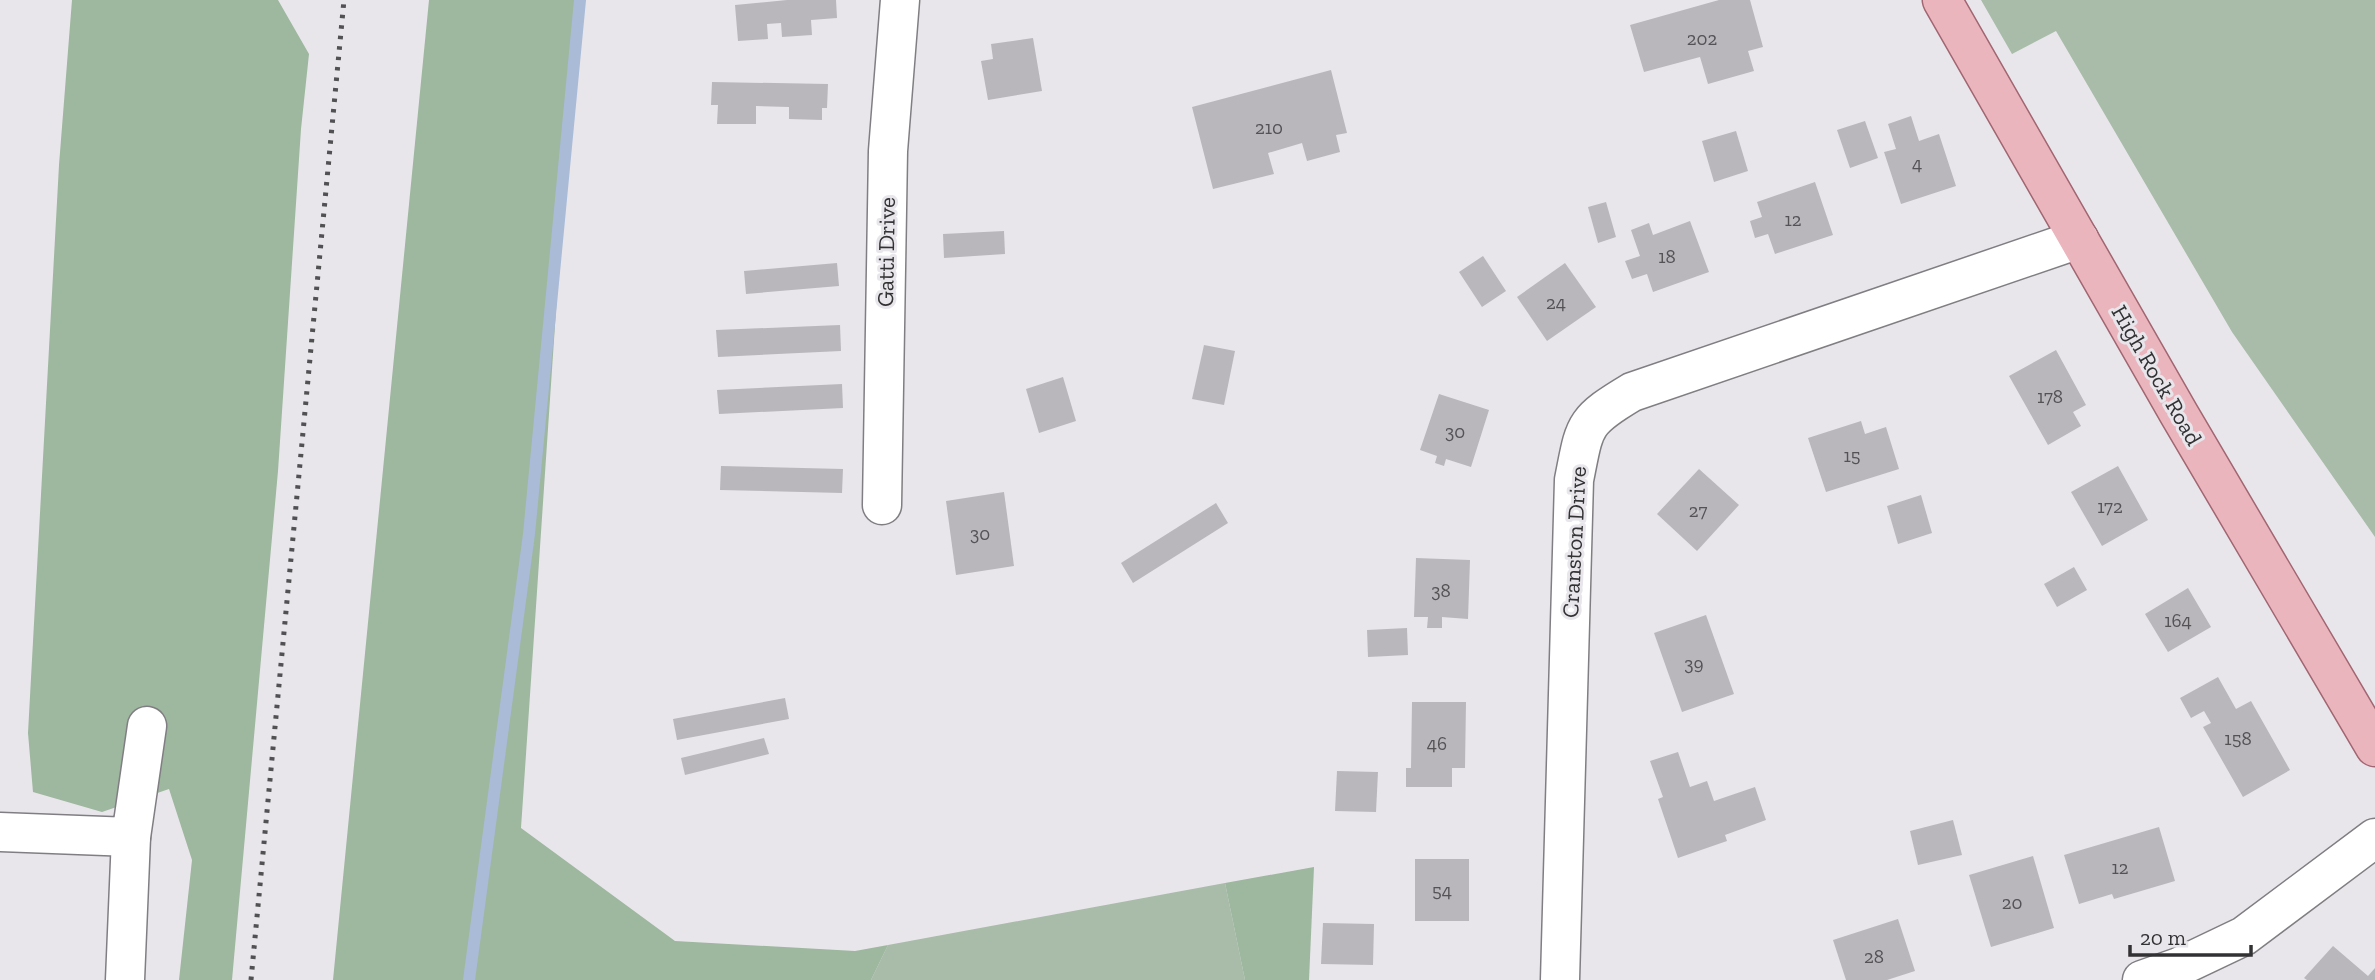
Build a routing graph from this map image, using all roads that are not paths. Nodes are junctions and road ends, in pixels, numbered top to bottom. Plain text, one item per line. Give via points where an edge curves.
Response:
1 (900, 0) edge
2 (1942, 0) edge
3 (2079, 239) junction
4 (882, 505) dead end
5 (147, 726) dead end
6 (2375, 747) edge
7 (0, 832) edge
8 (131, 837) junction
9 (2375, 838) edge
10 (125, 980) edge
11 (1560, 980) edge
12 (2142, 980) edge

1 - 4 street, Gatti Drive via 888,151
2 - 3 main road, High Rock Road
3 - 6 main road, High Rock Road
3 - 11 street, Cranston Drive via 1632,392 1597,413 1583,433 1574,480
5 - 8 street
7 - 8 street
8 - 10 street
9 - 12 street via 2244,936

